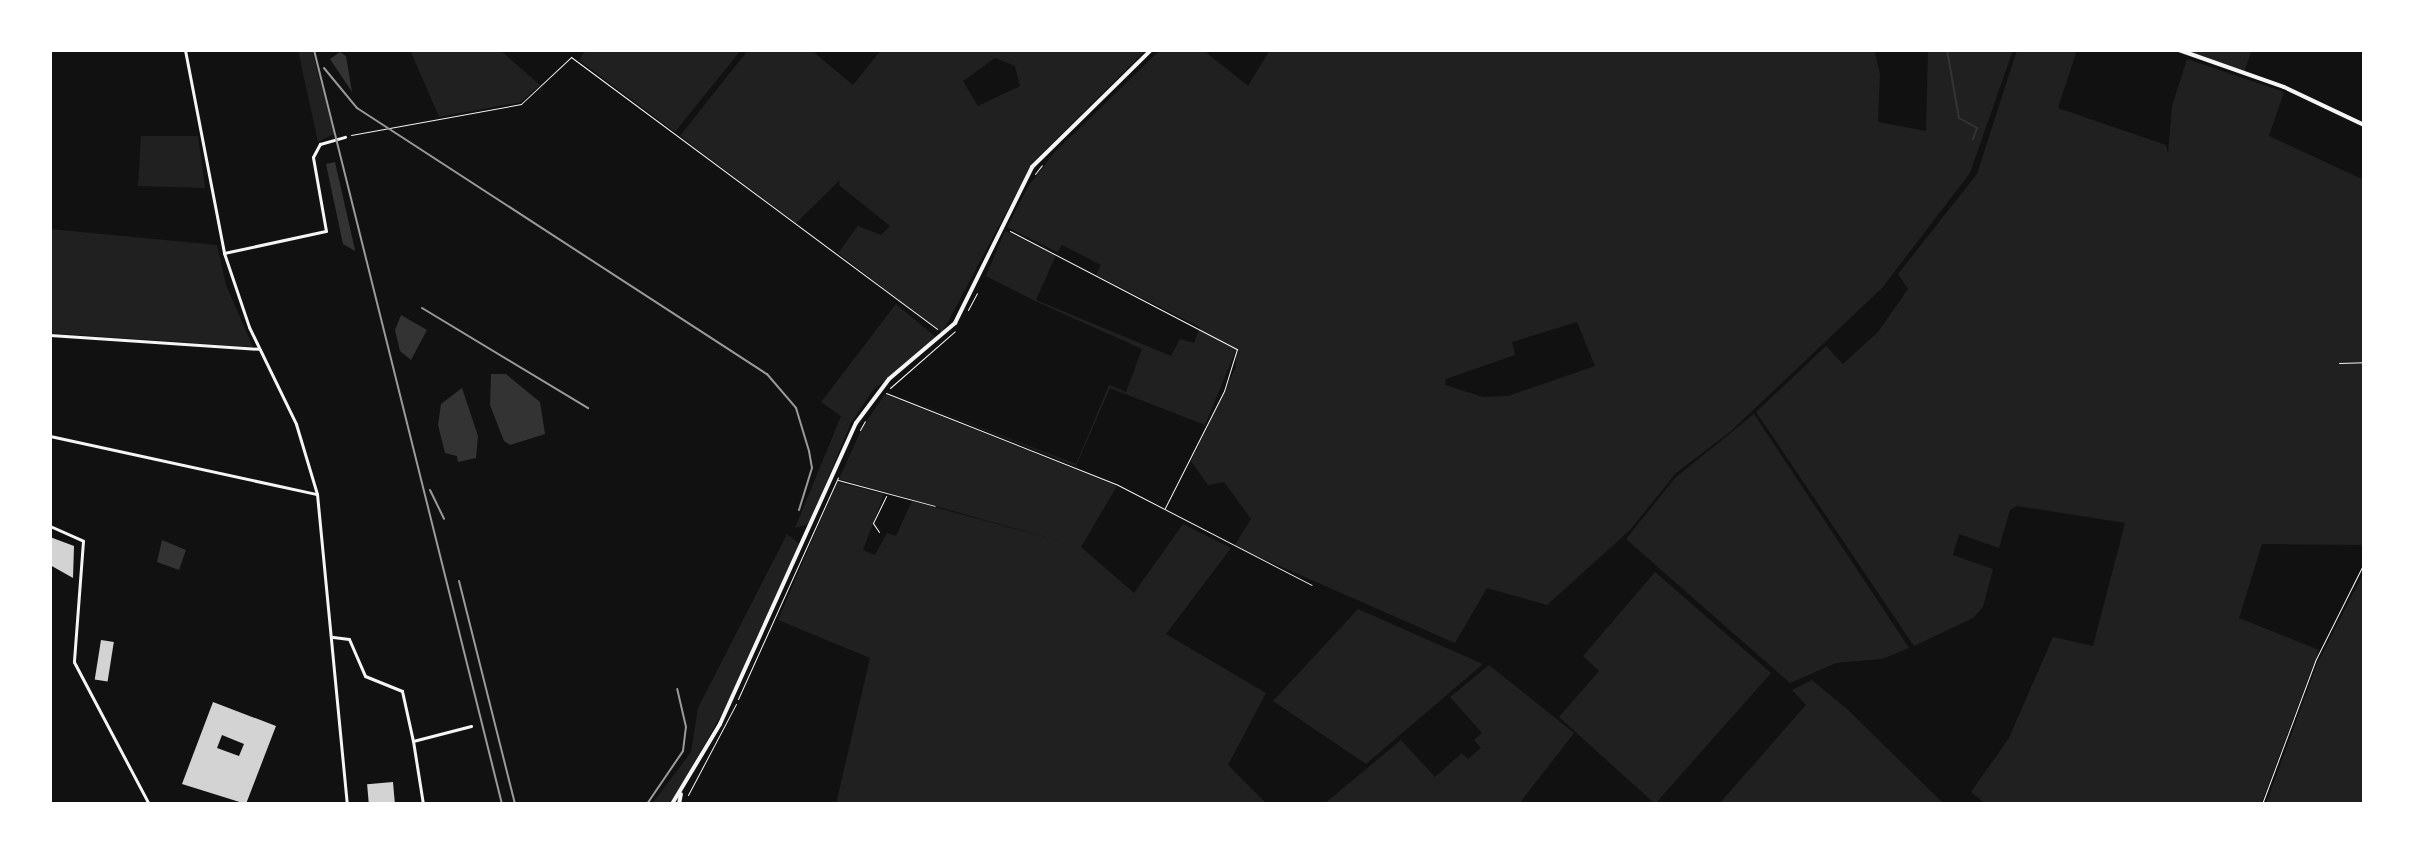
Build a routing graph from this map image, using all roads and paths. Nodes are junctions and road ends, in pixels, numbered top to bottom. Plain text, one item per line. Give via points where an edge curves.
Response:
1 (185, 50) edge
2 (1151, 50) edge
3 (2179, 50) edge
4 (2364, 125) edge
5 (345, 137) joint
6 (1045, 162) dead end
7 (1028, 184) dead end
8 (1000, 226) junction
9 (224, 253) junction
10 (980, 285) dead end
11 (967, 313) dead end
12 (960, 326) dead end
13 (50, 335) edge
14 (943, 335) junction
15 (259, 349) junction
16 (2364, 362) edge
17 (2339, 363) dead end
18 (882, 391) junction
19 (879, 401) dead end
20 (867, 418) dead end
21 (50, 436) edge
22 (856, 436) dead end
23 (842, 468) dead end
24 (834, 479) junction
25 (317, 494) junction
26 (887, 494) junction
27 (935, 506) dead end
28 (1164, 509) junction
29 (50, 526) edge
30 (879, 532) dead end
31 (2364, 563) edge
32 (1312, 585) dead end
33 (333, 637) junction
34 (471, 726) dead end
35 (413, 741) junction
36 (682, 791) junction
37 (681, 802) edge
38 (149, 804) edge
39 (347, 804) edge
40 (423, 804) edge
41 (672, 804) edge
42 (2262, 804) edge

1 - 9 street
2 - 8 main road via 1032,167
3 - 4 main road via 2273,83
5 - 9 street via 320,144 313,157 326,231
5 - 14 path via 521,104 571,57
6 - 7 path
8 - 14 main road via 965,306
8 - 28 path via 1237,349 1224,391
9 - 15 street
10 - 11 path
12 - 18 path
13 - 15 street
14 - 18 main road
15 - 25 street via 296,424
16 - 17 path
18 - 19 path
18 - 24 main road via 856,423
18 - 28 path via 1099,477
20 - 22 path
21 - 25 street
23 - 24 path
24 - 26 path
24 - 36 main road via 724,714
24 - 37 path via 722,736
25 - 33 street
26 - 27 path
26 - 30 path via 873,523
28 - 32 path
29 - 38 street via 83,541 74,659
31 - 42 path via 2314,664
33 - 35 street via 349,639 365,676 402,691
33 - 39 street
34 - 35 street
35 - 40 street
36 - 37 main road
36 - 41 main road

